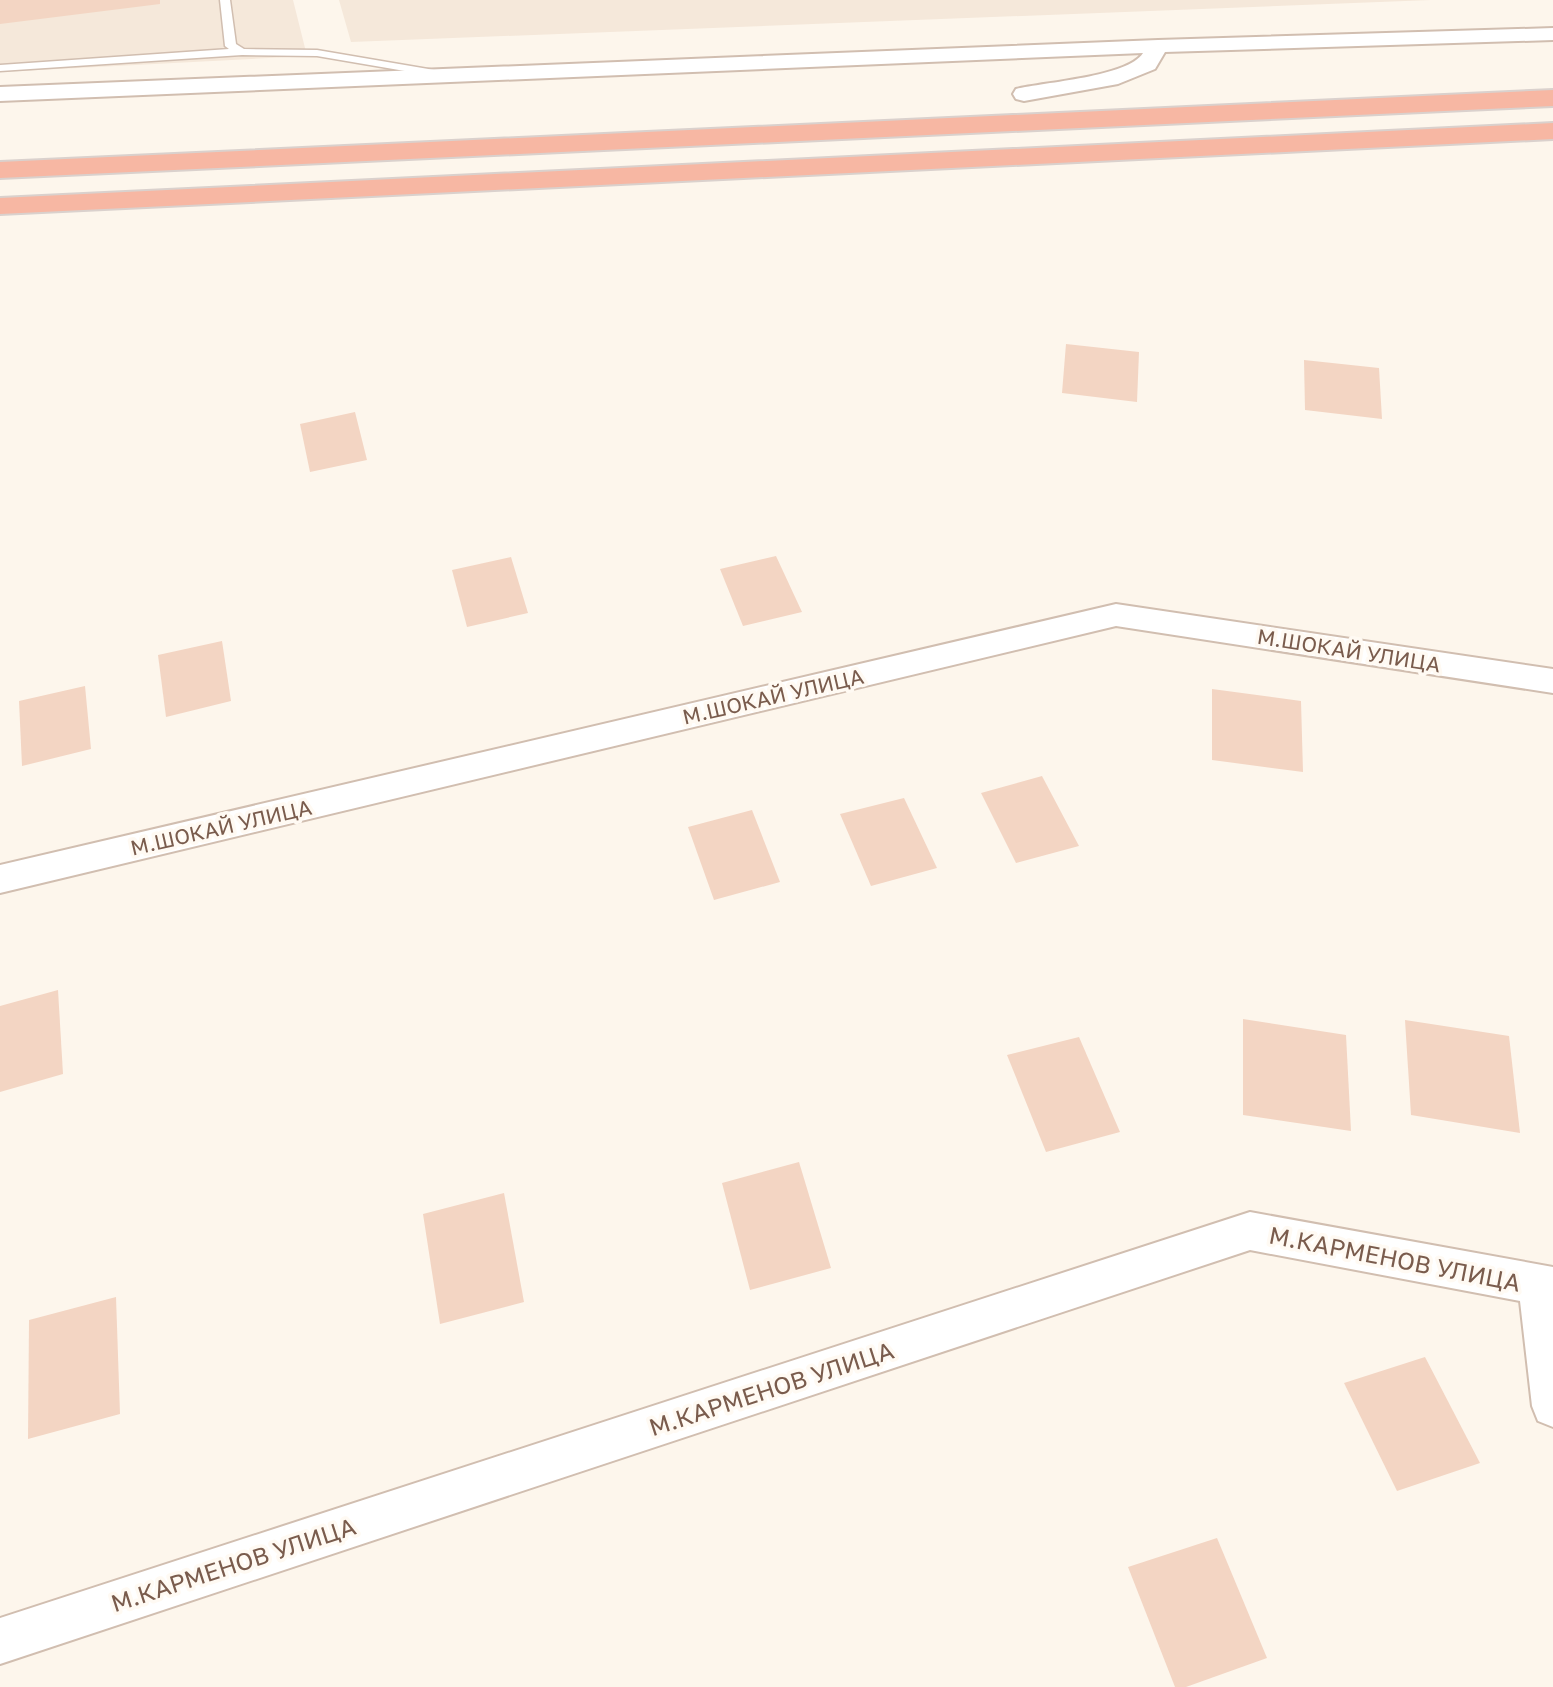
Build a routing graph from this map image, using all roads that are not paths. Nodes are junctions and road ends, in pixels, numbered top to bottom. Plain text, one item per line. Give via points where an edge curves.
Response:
1 (225, 0) edge
2 (1553, 34) edge
3 (1158, 46) junction
4 (242, 52) junction
5 (1007, 52) junction
6 (0, 68) edge
7 (447, 75) junction
8 (0, 94) edge
9 (1024, 94) junction
10 (1553, 98) edge
11 (1032, 122) junction
12 (1553, 131) edge
13 (0, 170) edge
14 (0, 206) edge
15 (1553, 681) edge
16 (0, 879) edge
17 (1545, 1286) edge
18 (1553, 1406) edge
19 (0, 1641) edge

1 - 4 lane via 231,46
2 - 3 street
3 - 5 street
3 - 9 street via 1147,64 1110,79
4 - 6 lane
4 - 7 lane via 317,53
5 - 7 street
5 - 9 street
7 - 8 street
9 - 11 street
10 - 11 highway
11 - 13 highway
12 - 14 highway
15 - 16 street, М.ШОКАЙ УЛИЦА via 1116,615
17 - 18 street
17 - 19 street, М.КАРМЕНОВ УЛИЦА via 1250,1231

